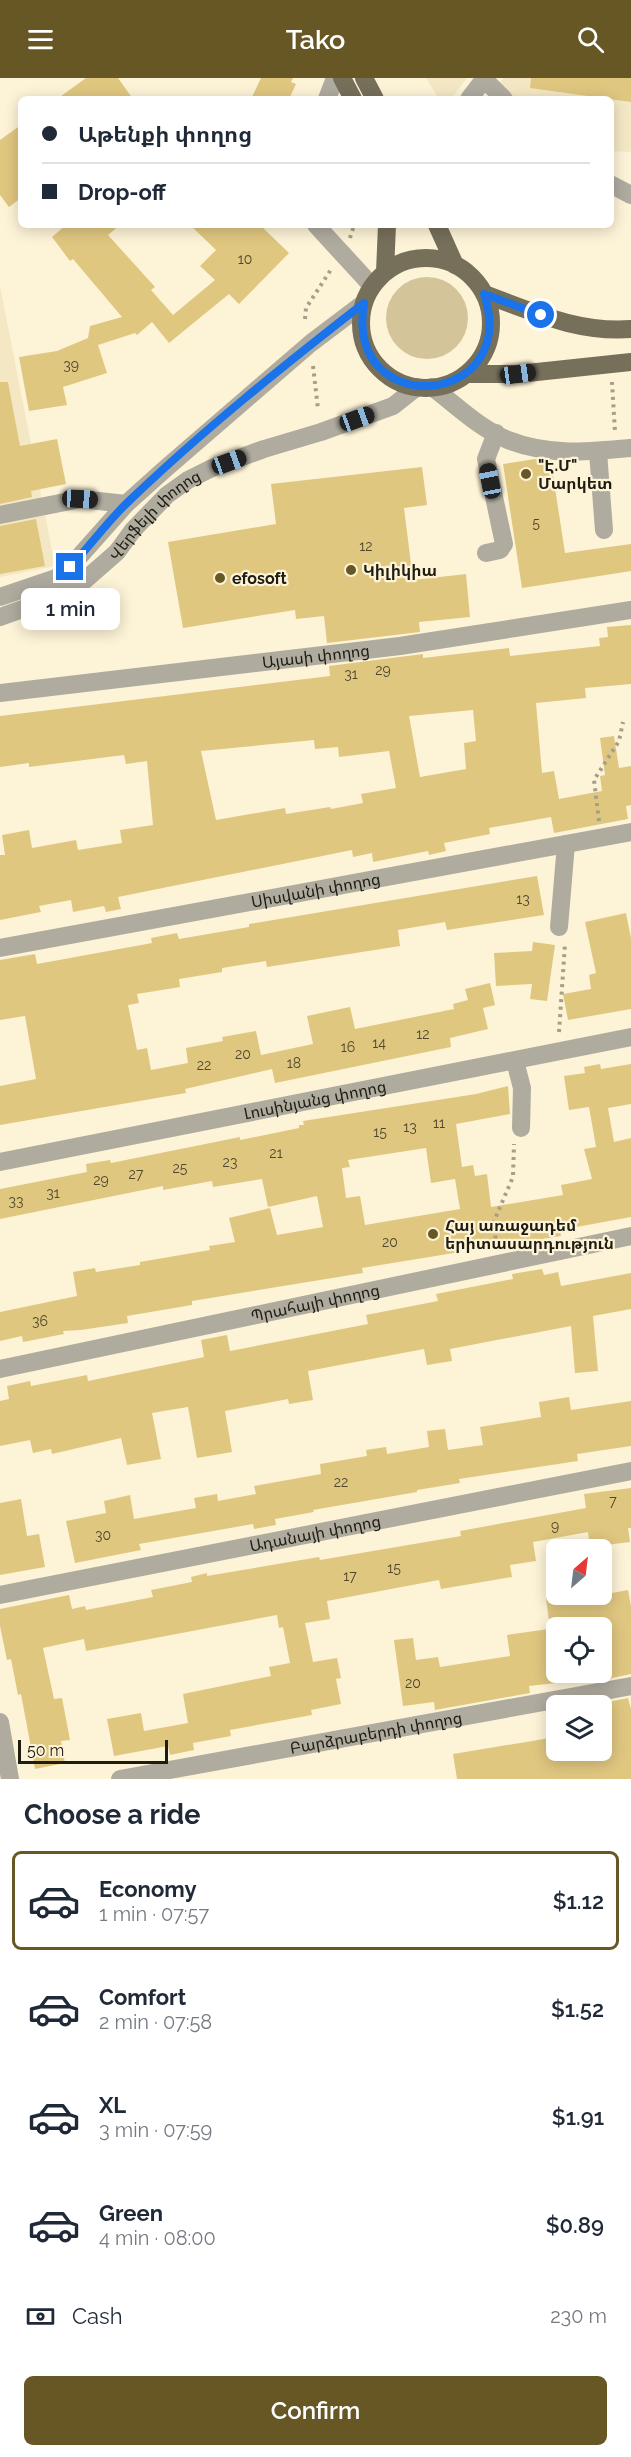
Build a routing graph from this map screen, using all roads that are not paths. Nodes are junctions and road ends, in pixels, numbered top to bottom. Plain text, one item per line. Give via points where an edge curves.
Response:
1 (335, 78) edge
2 (342, 78) edge
3 (364, 78) edge
4 (485, 78) edge
5 (328, 96) edge
6 (351, 96) edge
7 (373, 96) edge
8 (472, 96) edge
9 (501, 96) edge
10 (614, 186) edge
11 (631, 195) edge
12 (319, 228) edge
13 (387, 228) edge
14 (438, 228) edge
15 (455, 265) junction
16 (385, 272) junction
17 (372, 286) junction
18 (484, 294) junction
19 (364, 303) junction
20 (631, 329) edge
21 (631, 362) edge
22 (466, 374) junction
23 (425, 387) junction
24 (496, 433) junction
25 (631, 448) edge
26 (598, 452) junction
27 (126, 504) junction
28 (0, 515) edge
29 (604, 530) dead end
30 (486, 553) dead end
31 (0, 597) edge
32 (631, 610) edge
33 (0, 617) edge
34 (0, 693) edge
35 (631, 832) edge
36 (566, 844) junction
37 (559, 927) road end
38 (0, 948) edge
39 (631, 1037) edge
40 (515, 1061) junction
41 (521, 1128) road end
42 (0, 1162) edge
43 (631, 1236) edge
44 (0, 1369) edge
45 (631, 1471) edge
46 (0, 1595) edge
47 (631, 1686) edge
48 (0, 1722) edge
49 (10, 1779) edge
50 (120, 1779) edge

1 - 5 street
2 - 6 main road
3 - 7 main road
4 - 8 street
4 - 9 street
10 - 11 street
12 - 17 street
13 - 16 main road
14 - 15 main road
15 - 16 main road via 418,258
15 - 18 main road via 472,277
16 - 17 main road
17 - 19 main road
18 - 20 main road via 560,322 605,331
18 - 22 main road via 490,329 478,361
19 - 23 main road via 363,340 370,358 399,382
19 - 27 street
21 - 22 main road via 518,374
22 - 23 main road via 456,381
23 - 24 street
23 - 33 street, Վերֆելի փողոց via 393,406 223,464 188,480 167,495 117,552 86,580 59,596
24 - 26 street via 538,448
24 - 30 street via 486,459 504,544 500,550
25 - 26 street
26 - 29 street
27 - 28 street via 80,499
27 - 31 street via 56,578
32 - 34 street, Այասի փողոց via 400,646
35 - 36 street, Սիսվանի փողոց
36 - 37 street
36 - 38 street, Սիսվանի փողոց
39 - 40 street, Լուսինյանց փողոց
40 - 41 street via 522,1088
40 - 42 street, Լուսինյանց փողոց
43 - 44 street, Պրահայի փողոց
45 - 46 street, Ադանայի փողոց
47 - 50 street, Բարձրաբերդի փողոց
48 - 49 street

